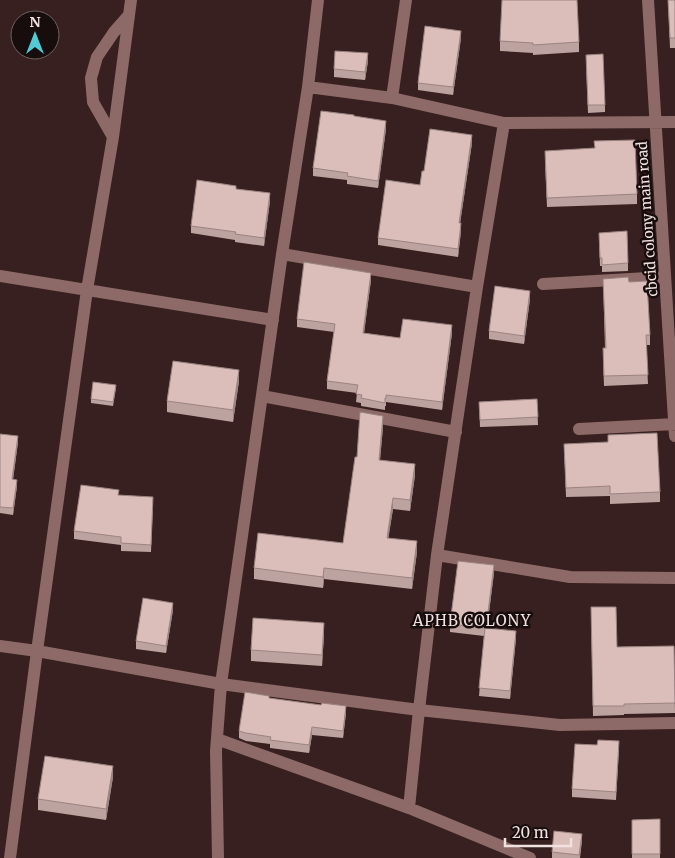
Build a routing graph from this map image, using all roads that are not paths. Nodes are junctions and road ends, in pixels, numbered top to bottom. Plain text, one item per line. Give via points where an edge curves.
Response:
1 (131, 0) edge
2 (318, 0) edge
3 (406, 0) edge
4 (648, 0) edge
5 (129, 15) junction
6 (308, 87) junction
7 (392, 98) junction
8 (675, 122) edge
9 (504, 123) junction
10 (656, 123) junction
11 (113, 137) junction
12 (282, 254) junction
13 (668, 272) edge
14 (0, 276) edge
15 (543, 284) dead end
16 (477, 287) junction
17 (87, 290) junction
18 (273, 320) junction
19 (262, 396) junction
20 (675, 428) edge
21 (580, 429) dead end
22 (456, 432) junction
23 (437, 554) junction
24 (675, 578) edge
25 (0, 646) edge
26 (37, 651) junction
27 (221, 684) junction
28 (419, 710) junction
29 (675, 723) edge
30 (217, 739) junction
31 (409, 808) junction
32 (10, 858) edge
33 (218, 858) edge
34 (530, 858) edge

1 - 5 street
2 - 6 street
3 - 7 street
4 - 10 street, cbcid colony main road
5 - 11 street
5 - 11 street via 97,57 91,78 93,102
6 - 7 street
6 - 12 street
7 - 9 street
8 - 10 street
9 - 10 street
9 - 16 street
10 - 13 street, cbcid colony main road
11 - 17 street
12 - 16 street
12 - 18 street
13 - 15 street
13 - 20 street, cbcid colony main road
14 - 17 street
16 - 22 street
17 - 18 street
17 - 26 street
18 - 19 street
19 - 22 street
19 - 27 street
20 - 21 street
22 - 23 street
23 - 24 street via 570,577
23 - 28 street
25 - 26 street
26 - 27 street
26 - 32 street
27 - 28 street
27 - 30 street
28 - 29 street via 560,725
28 - 31 street
30 - 31 street
30 - 33 street
31 - 34 street

